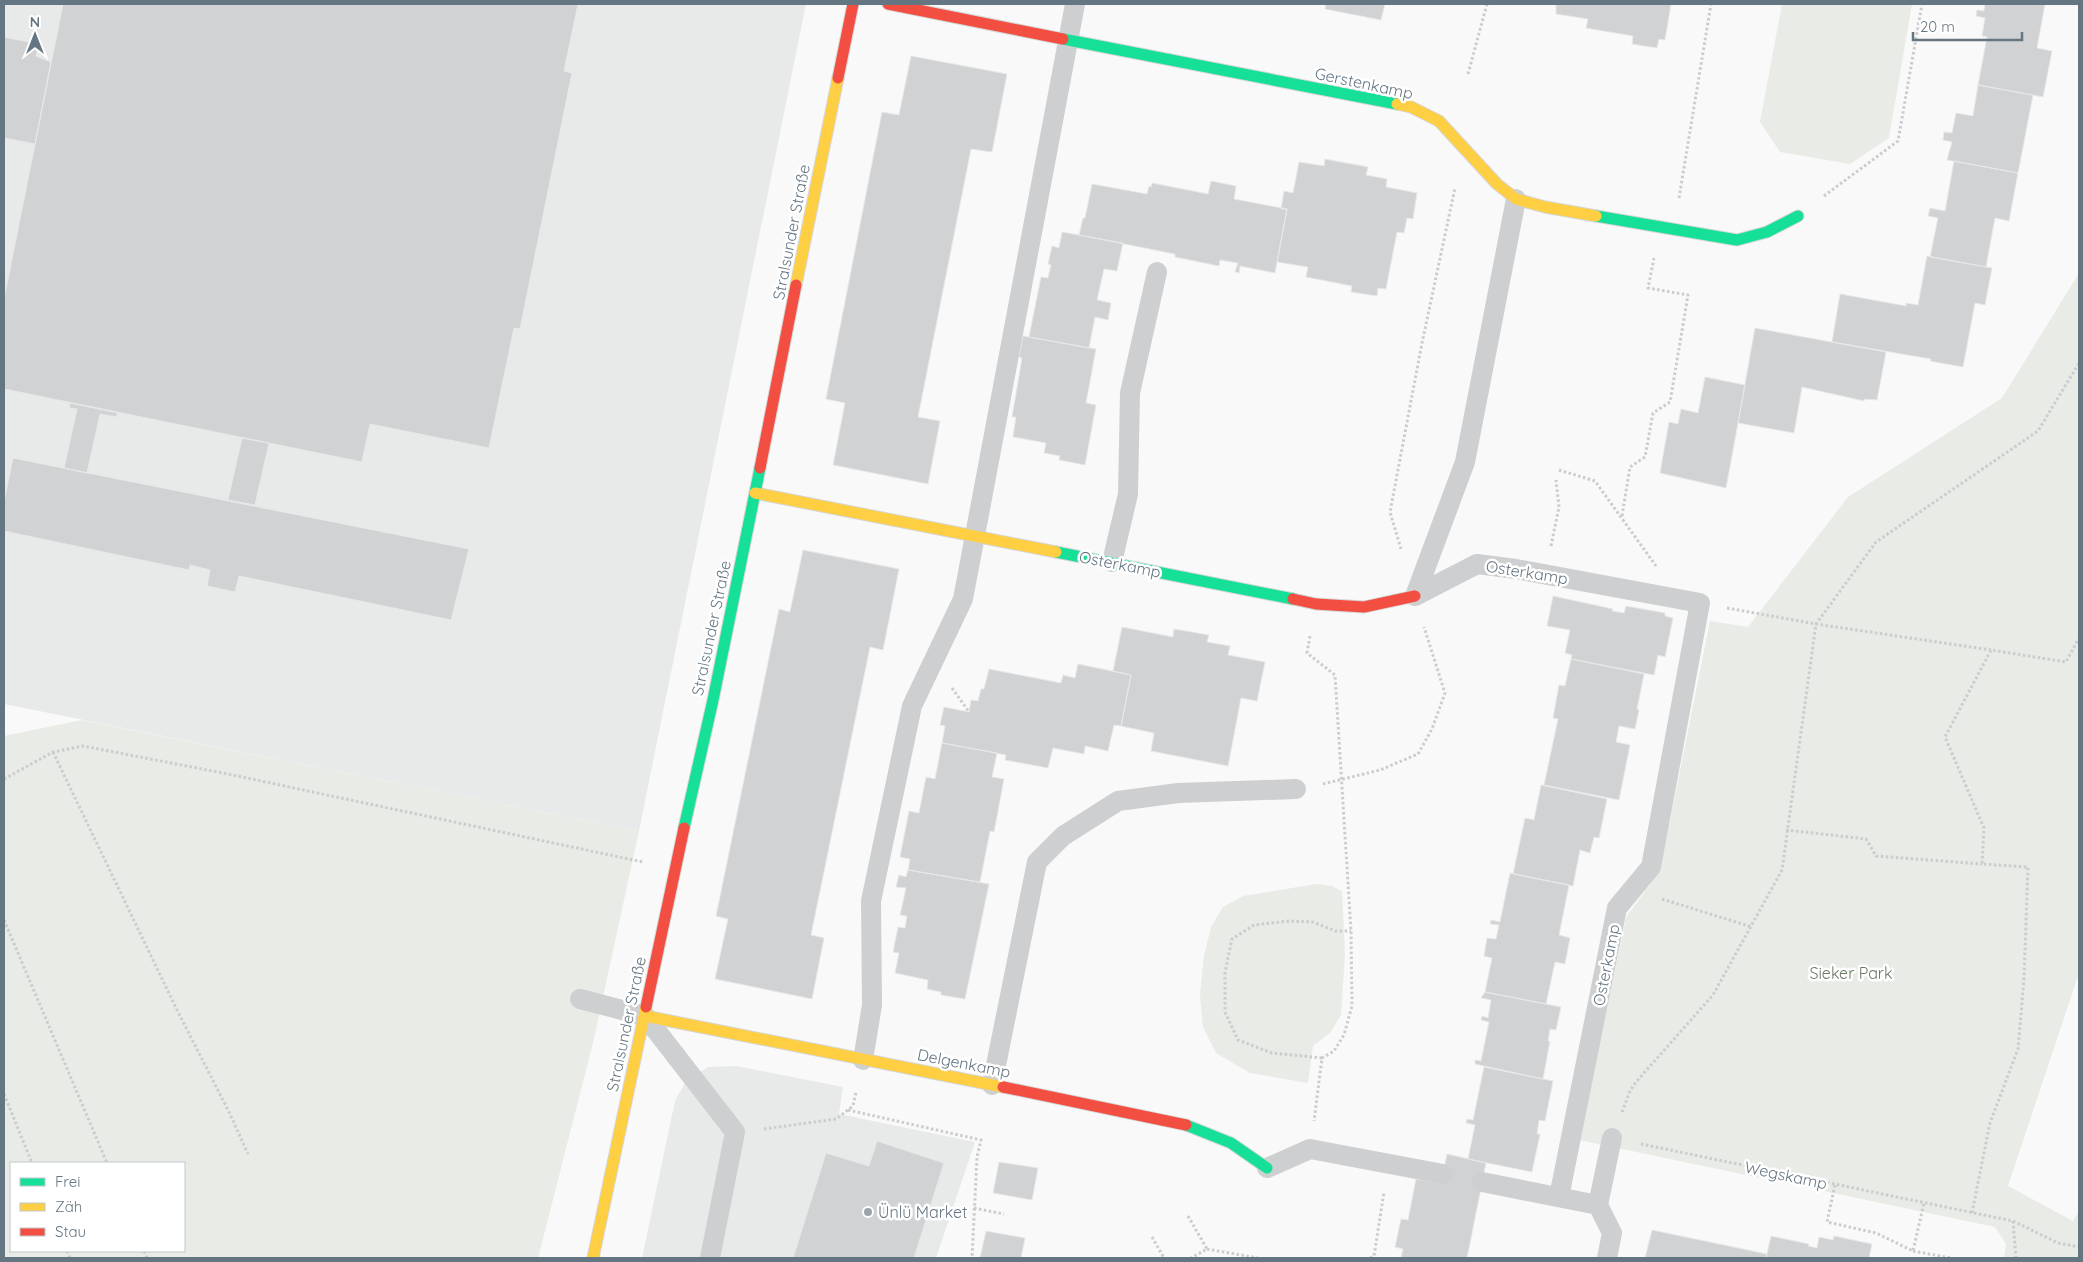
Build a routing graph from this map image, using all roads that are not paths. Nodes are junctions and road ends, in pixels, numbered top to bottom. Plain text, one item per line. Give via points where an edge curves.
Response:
1 (853, 4) edge
2 (888, 4) edge
3 (1075, 4) edge
4 (1068, 40) junction
5 (1516, 199) junction
6 (1798, 216) road end
7 (1157, 272) dead end
8 (755, 493) junction
9 (975, 535) junction
10 (1112, 562) junction
11 (1415, 596) junction
12 (1296, 789) road end
13 (580, 999) dead end
14 (645, 1016) junction
15 (863, 1060) junction
16 (992, 1085) junction
17 (1612, 1138) road end
18 (1267, 1168) joint
19 (1442, 1174) dead end
20 (1482, 1182) dead end
21 (1559, 1197) junction
22 (1598, 1205) junction
23 (593, 1258) edge
24 (710, 1258) edge
25 (1607, 1258) edge

1 - 8 street, Stralsunder Straße
2 - 4 street, Gerstenkamp
3 - 4 lane
4 - 5 street, Gerstenkamp via 1411,107 1439,121 1497,184
4 - 9 lane
5 - 6 street, Gerstenkamp via 1545,207 1737,240 1767,232
5 - 11 lane via 1465,462
7 - 10 lane via 1130,392 1128,494
8 - 9 street, Osterkamp
8 - 14 street, Stralsunder Straße
9 - 10 street, Osterkamp
9 - 15 lane via 963,600 912,706 871,900 872,1005
10 - 11 street, Osterkamp via 1316,604 1364,607
11 - 21 lane, Osterkamp via 1477,564 1543,573 1700,603 1651,866 1618,908
12 - 16 lane via 1178,793 1118,801 1064,836 1044,855 1037,862
13 - 14 lane
14 - 15 street, Delgenkamp
14 - 23 street, Stralsunder Straße
14 - 24 lane via 734,1132
15 - 16 street, Delgenkamp
16 - 18 street, Delgenkamp via 1200,1129 1231,1143
17 - 22 lane
18 - 19 lane via 1310,1149
20 - 21 lane
21 - 22 lane
22 - 25 lane via 1612,1232

